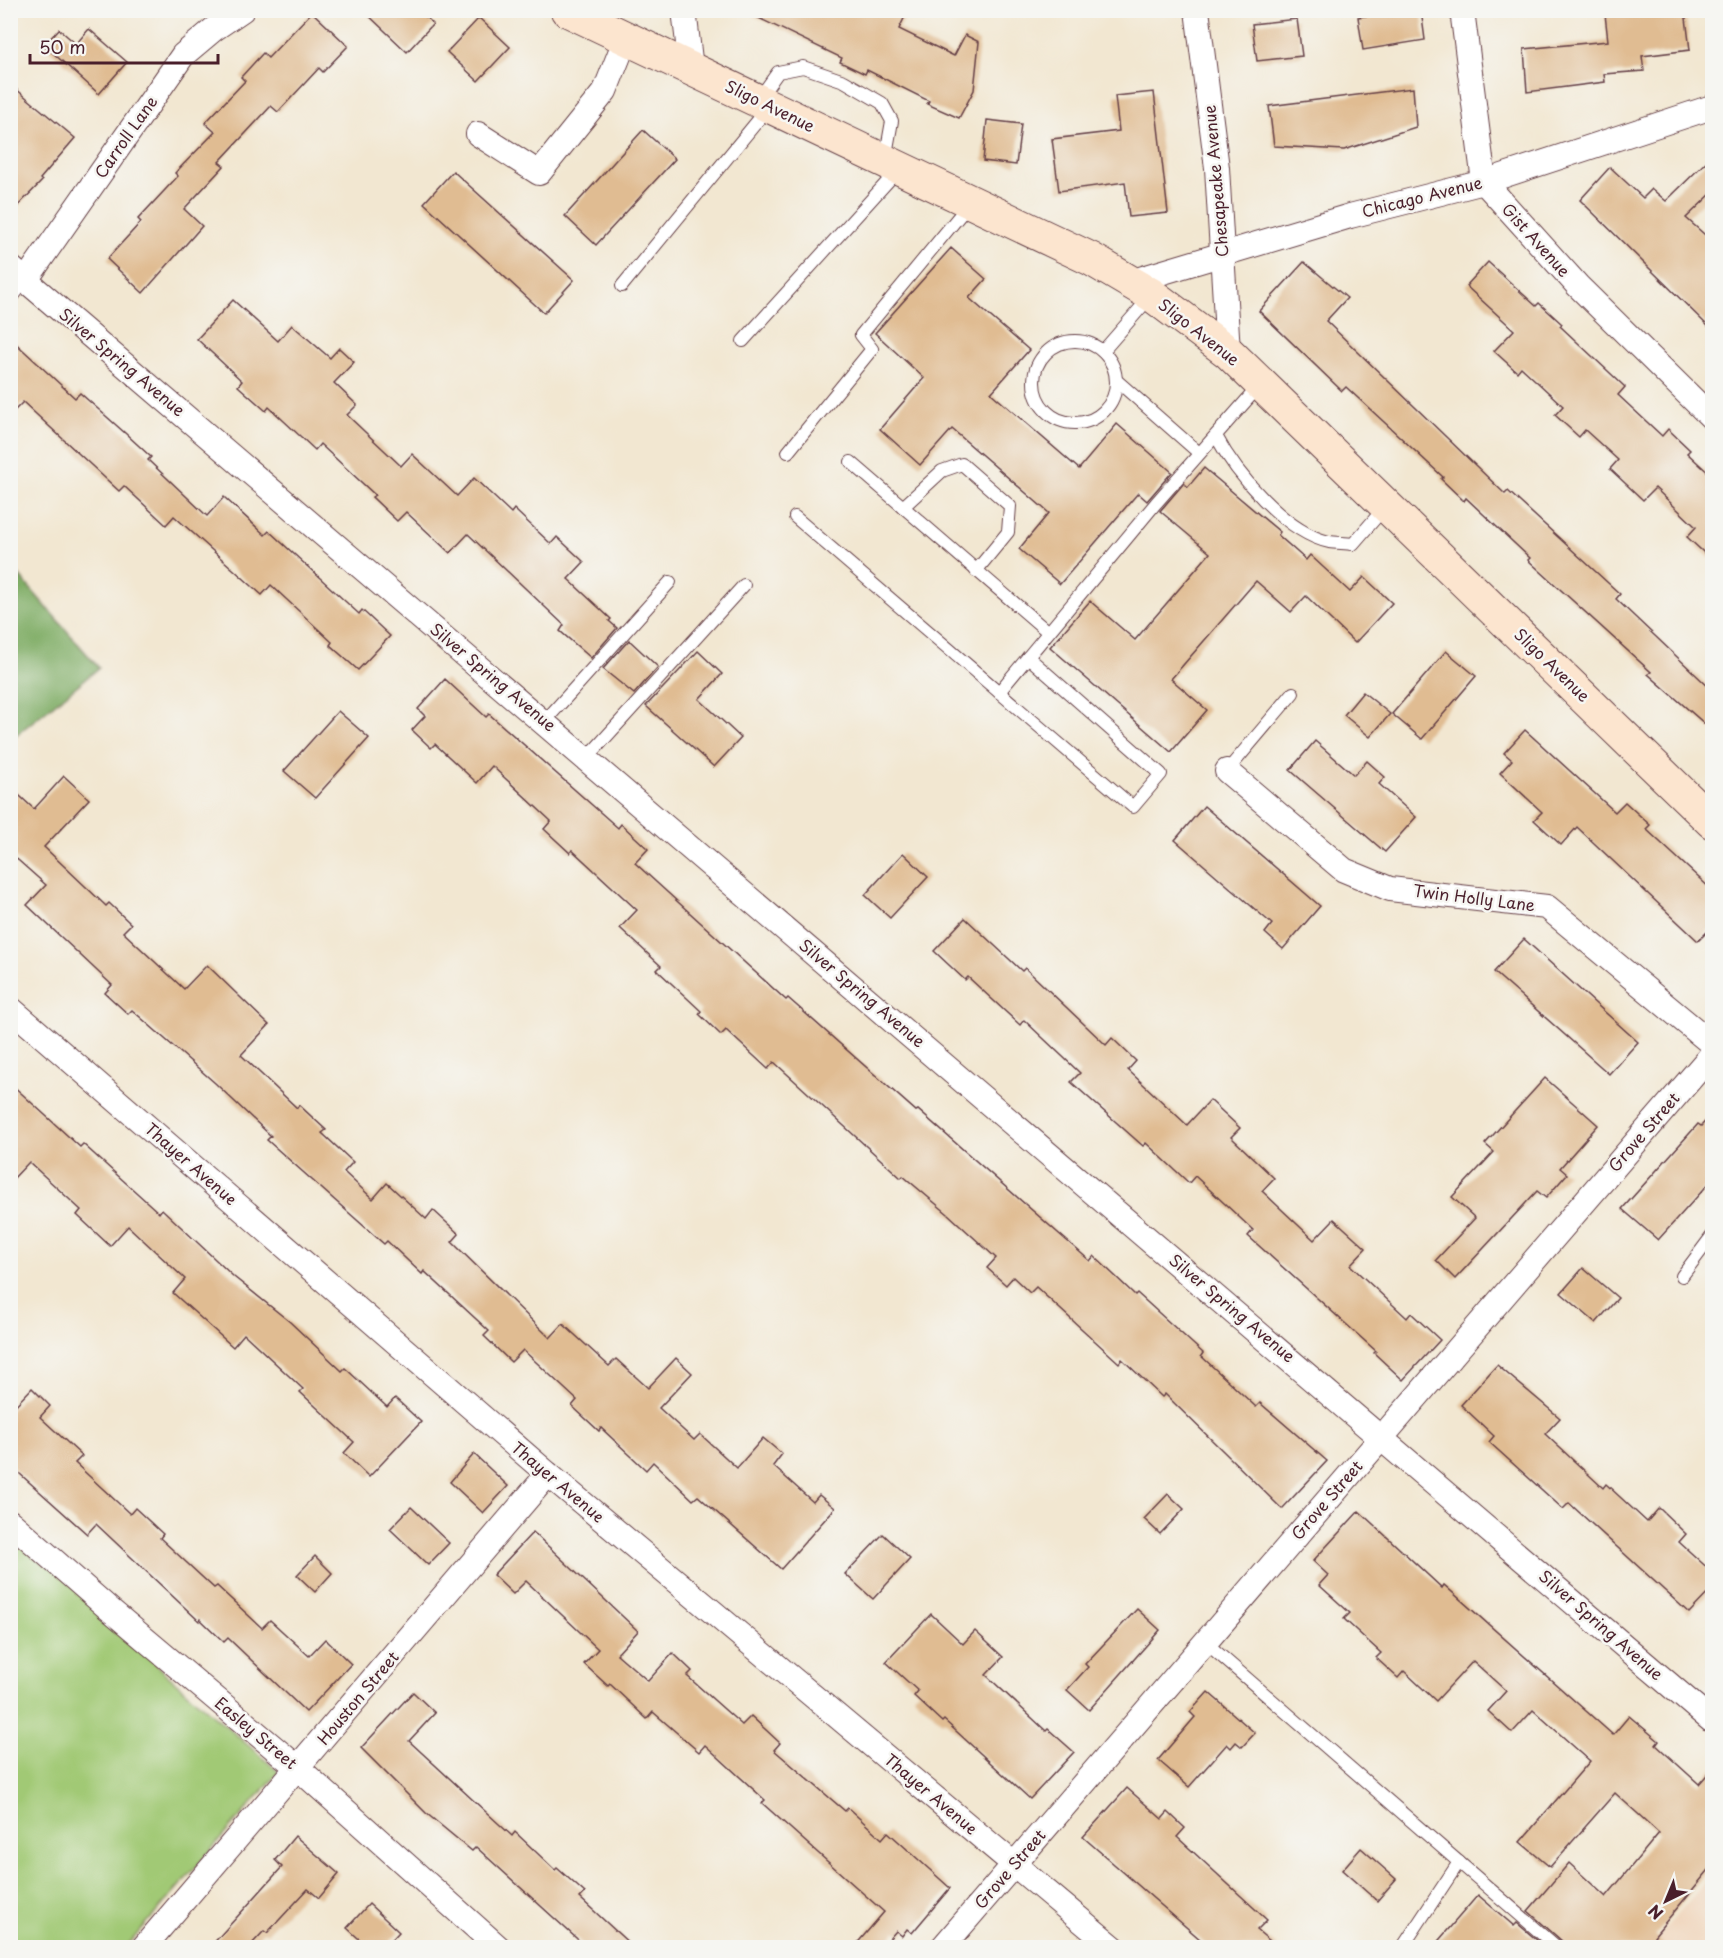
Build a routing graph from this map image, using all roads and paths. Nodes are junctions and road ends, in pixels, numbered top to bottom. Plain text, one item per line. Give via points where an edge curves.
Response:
1 (242, 10) edge
2 (567, 10) edge
3 (684, 10) edge
4 (1197, 10) edge
5 (1462, 10) edge
6 (626, 38) junction
7 (691, 68) junction
8 (763, 103) junction
9 (1713, 107) edge
10 (477, 134) dead end
11 (892, 165) junction
12 (1484, 182) junction
13 (970, 202) junction
14 (1223, 256) junction
15 (18, 273) edge
16 (621, 286) dead end
17 (1141, 289) junction
18 (10, 300) edge
19 (743, 341) dead end
20 (1103, 351) junction
21 (1228, 352) junction
22 (1116, 380) junction
23 (1261, 384) junction
24 (1713, 418) edge
25 (1216, 436) junction
26 (788, 452) dead end
27 (1199, 453) junction
28 (851, 462) dead end
29 (1387, 505) junction
30 (903, 507) junction
31 (795, 517) dead end
32 (976, 571) junction
33 (670, 582) dead end
34 (744, 585) dead end
35 (1048, 632) junction
36 (1028, 657) junction
37 (999, 692) junction
38 (1293, 693) dead end
39 (545, 721) junction
40 (587, 758) junction
41 (1227, 771) joint
42 (1713, 822) edge
43 (10, 1008) edge
44 (1713, 1044) edge
45 (1713, 1054) edge
46 (1713, 1236) edge
47 (1682, 1276) dead end
48 (1382, 1437) junction
49 (548, 1474) junction
50 (10, 1522) edge
51 (1205, 1642) junction
52 (1713, 1721) edge
53 (298, 1768) junction
54 (1459, 1862) junction
55 (1014, 1863) junction
56 (143, 1947) edge
57 (499, 1947) edge
58 (942, 1947) edge
59 (1114, 1947) edge
60 (1402, 1947) edge
61 (1558, 1947) edge

1 - 15 street, Carroll Lane via 183,55
2 - 6 street, Sligo Avenue
3 - 7 street
4 - 14 street, Chesapeake Avenue via 1217,168
5 - 12 street
6 - 7 street, Sligo Avenue
6 - 10 street via 605,91 539,173
7 - 8 street, Sligo Avenue
8 - 11 street, Sligo Avenue
8 - 11 lane via 778,72 803,67 844,81 882,103 892,121
8 - 16 lane
9 - 12 street, Chicago Avenue
11 - 13 street, Sligo Avenue
11 - 19 lane
12 - 14 street, Chicago Avenue via 1350,216
12 - 24 street, Gist Avenue via 1578,286
13 - 17 street, Sligo Avenue via 1090,259
13 - 26 lane via 861,335 872,349
14 - 17 street, Chicago Avenue
14 - 21 street, Chesapeake Avenue
15 - 18 lane
15 - 39 street, Silver Spring Avenue
17 - 20 lane
17 - 21 street, Sligo Avenue
20 - 22 lane
20 - 22 lane via 1087,342 1072,340 1055,345 1044,354 1034,377 1038,401 1047,413 1077,424 1106,410 1115,394
21 - 23 street, Sligo Avenue
22 - 27 lane
23 - 25 lane
23 - 29 street, Sligo Avenue
25 - 27 lane
25 - 29 lane via 1244,481 1299,529 1328,542 1353,544
27 - 35 lane
28 - 30 lane
29 - 42 street, Sligo Avenue
30 - 32 lane
30 - 32 lane via 942,471 962,464 1010,506 1008,532
31 - 37 lane
32 - 35 lane
33 - 39 lane
34 - 40 lane
35 - 36 lane
36 - 37 lane
36 - 37 lane via 1161,774 1133,807
38 - 41 lane
39 - 40 street, Silver Spring Avenue
40 - 48 street, Silver Spring Avenue
41 - 44 street, Twin Holly Lane via 1344,870 1390,889 1547,907
43 - 49 street, Thayer Avenue
45 - 48 street, Grove Street
46 - 47 lane
48 - 51 street, Grove Street
48 - 52 street, Silver Spring Avenue
49 - 53 street, Houston Street
49 - 55 street, Thayer Avenue
50 - 53 street, Easley Street
51 - 54 lane
51 - 55 street, Grove Street
53 - 56 street, Houston Street
53 - 57 street, Easley Street
54 - 60 lane
54 - 61 lane
55 - 58 street, Grove Street
55 - 59 street, Thayer Avenue

